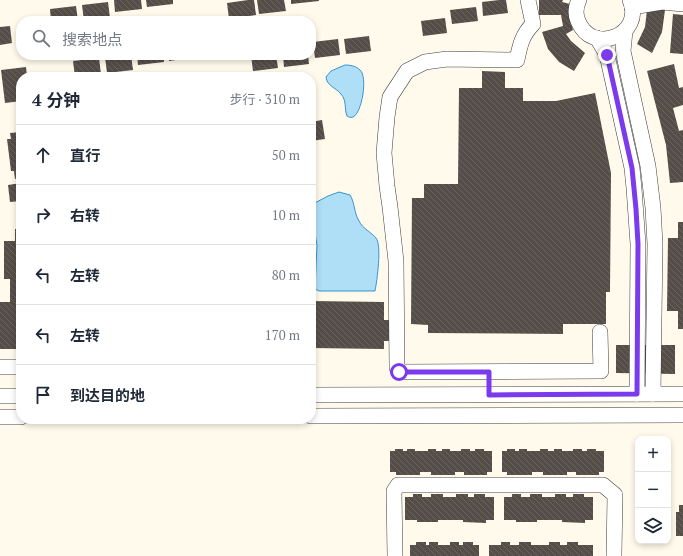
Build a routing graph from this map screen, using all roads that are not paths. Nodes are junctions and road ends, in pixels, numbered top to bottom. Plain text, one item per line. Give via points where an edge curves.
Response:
1 (528, 0) edge
2 (578, 0) edge
3 (674, 2) edge
4 (631, 4) edge
5 (625, 30) junction
6 (597, 38) junction
7 (600, 332) dead end
8 (16, 367) edge
9 (0, 368) edge
10 (489, 372) junction
11 (637, 394) junction
12 (653, 394) junction
13 (683, 394) edge
14 (316, 395) edge
15 (489, 395) junction
16 (0, 396) edge
17 (16, 396) edge
18 (683, 415) edge
19 (316, 416) edge
20 (0, 417) edge
21 (16, 417) edge
22 (395, 556) edge
23 (614, 556) edge

1 - 10 street via 533,24 521,40 517,60 447,59 416,66 406,72 390,97 386,123 385,170 396,261 397,368 399,372
2 - 6 street via 576,11 580,25 590,36
3 - 4 street
4 - 5 street via 632,17
5 - 6 street via 612,38
5 - 12 street via 623,51 648,166 653,208
6 - 11 street via 607,55 632,168 638,244
7 - 10 street via 601,371
8 - 9 street
10 - 15 street
11 - 12 street
11 - 15 street
12 - 13 street
14 - 15 street
16 - 17 street
18 - 19 street
20 - 21 street
22 - 23 street via 394,491 398,485 603,486 614,495

